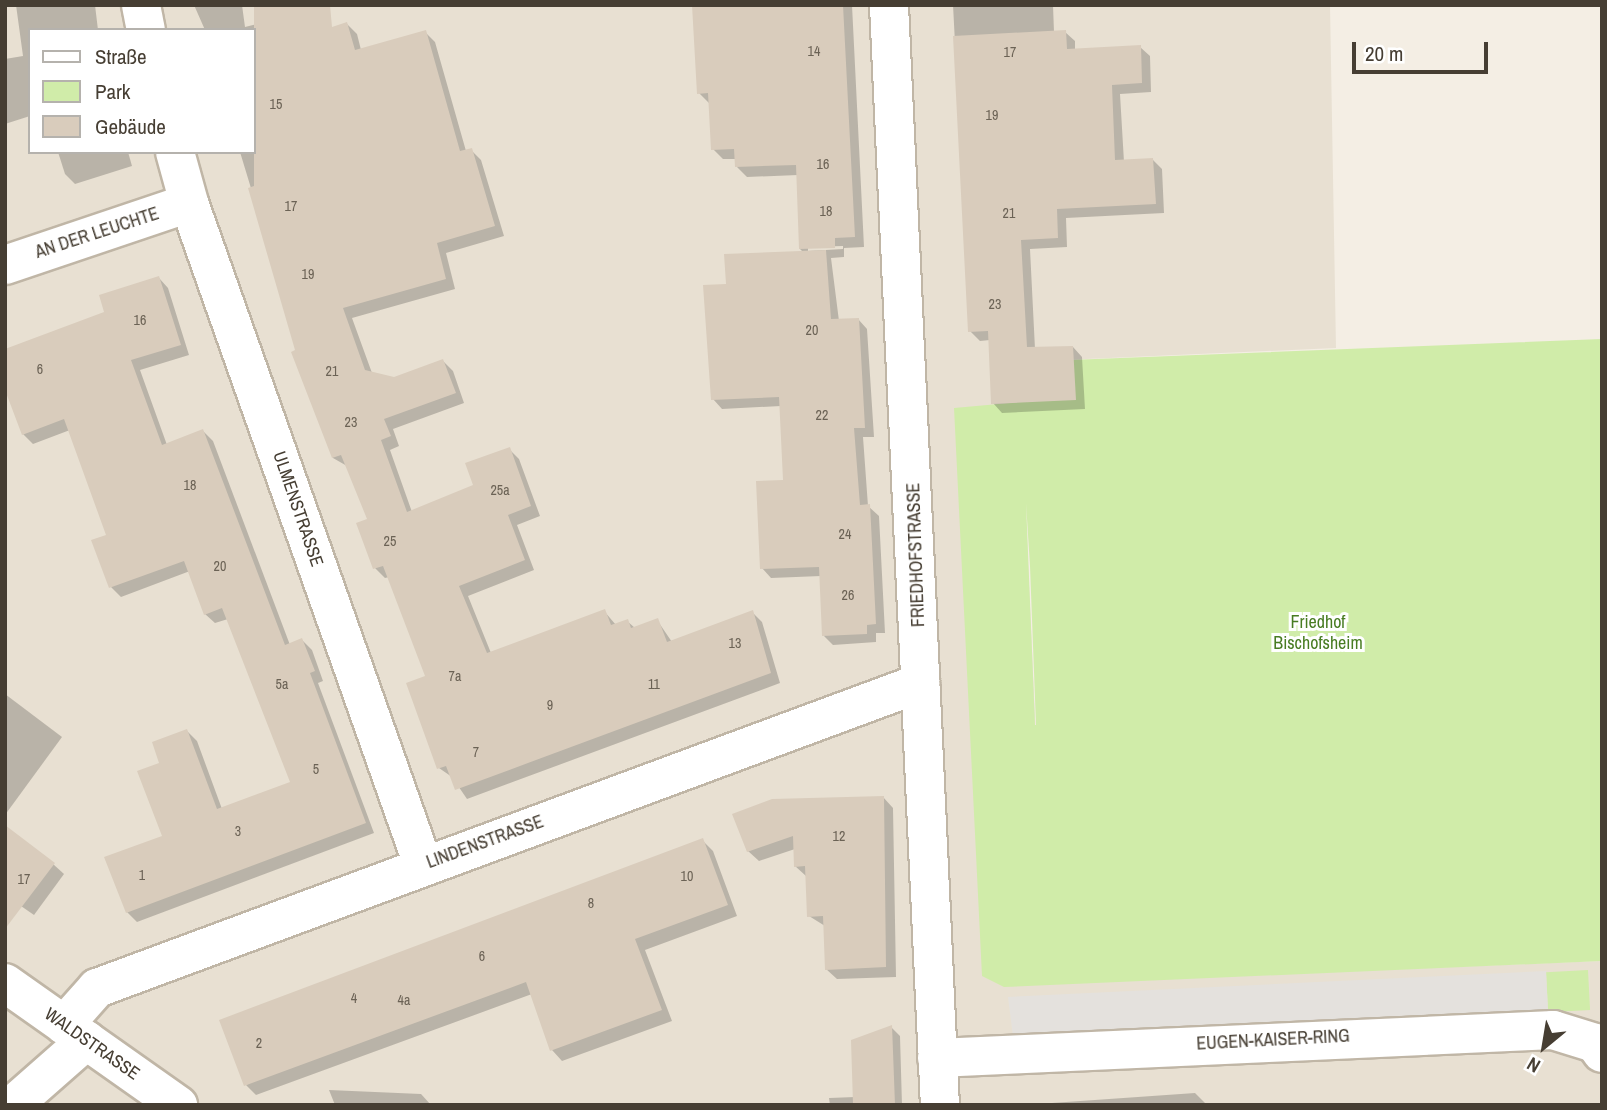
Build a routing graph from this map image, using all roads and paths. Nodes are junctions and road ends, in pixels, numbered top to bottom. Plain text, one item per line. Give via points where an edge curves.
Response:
1 (141, 5) edge
2 (889, 5) edge
3 (146, 28) edge
4 (176, 154) edge
5 (189, 203) junction
6 (5, 265) edge
7 (920, 683) junction
8 (423, 865) junction
9 (5, 984) edge
10 (76, 1032) junction
11 (1602, 1053) edge
12 (937, 1058) junction
13 (12, 1105) edge
14 (178, 1105) edge
15 (940, 1105) edge

1 - 3 street
2 - 7 street, FRIEDHOFSTRASSE
4 - 5 street, ULMENSTRASSE
5 - 6 street, AN DER LEUCHTE
5 - 8 street, ULMENSTRASSE
7 - 8 street, LINDENSTRASSE
7 - 12 street, FRIEDHOFSTRASSE
8 - 10 street, LINDENSTRASSE via 97,988
9 - 10 street, WALDSTRASSE
10 - 13 street, LINDENSTRASSE
10 - 14 street, WALDSTRASSE
11 - 12 street, EUGEN-KAISER-RING via 1595,1043 1553,1030
12 - 15 street, FRIEDHOFSTRASSE

